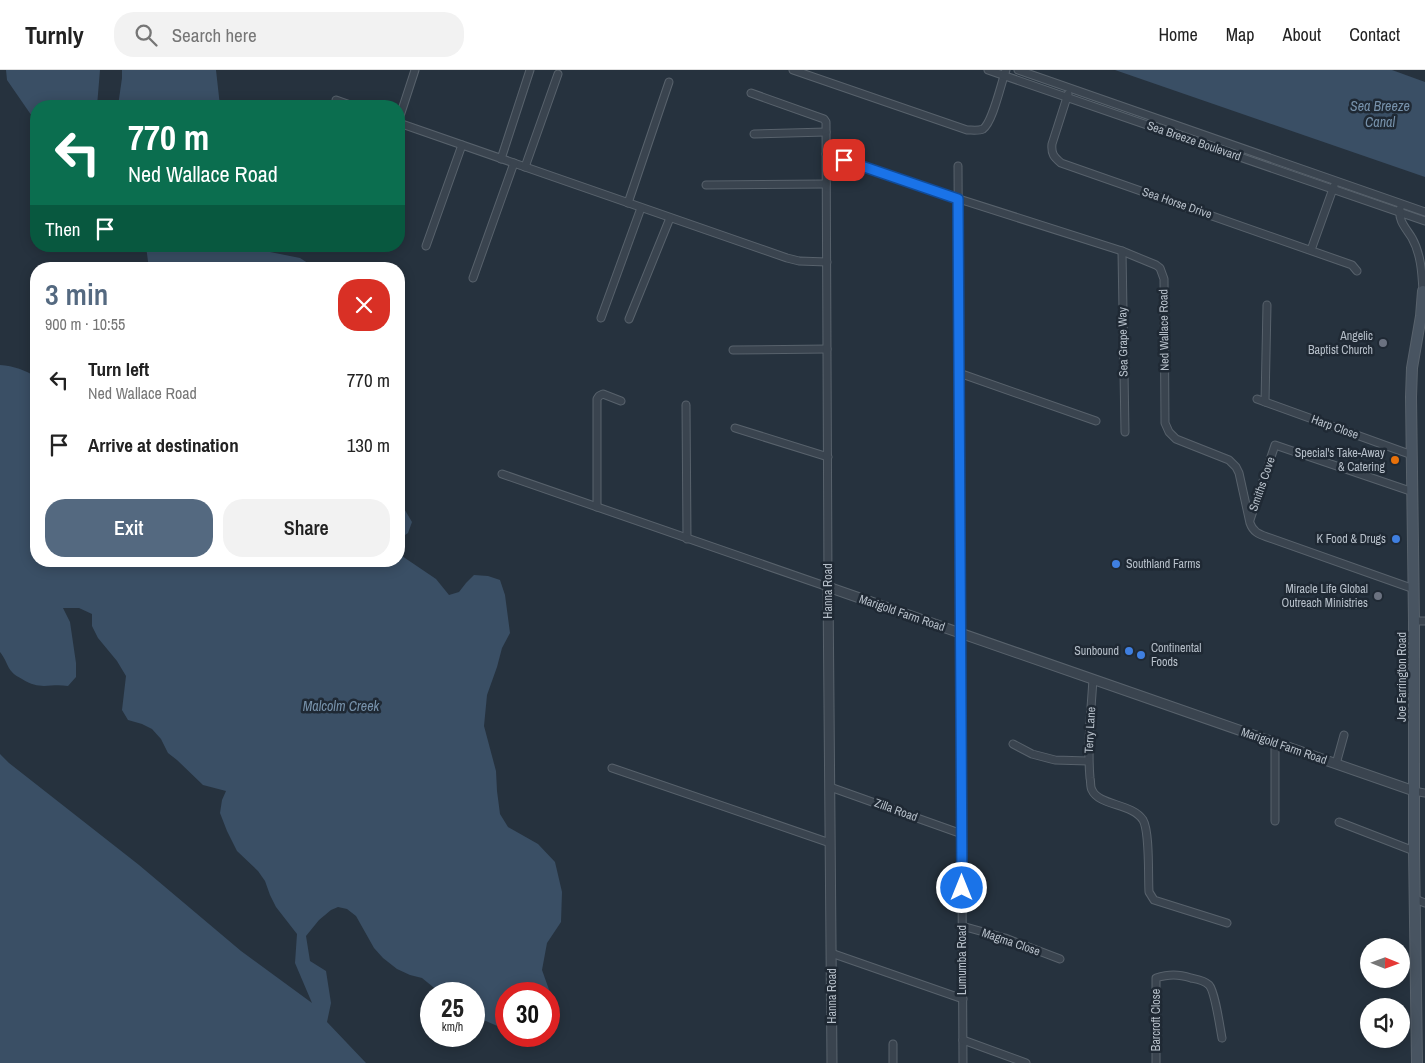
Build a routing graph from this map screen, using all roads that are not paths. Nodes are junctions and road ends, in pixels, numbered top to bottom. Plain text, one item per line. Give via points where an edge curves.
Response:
1 (415, 70) edge
2 (530, 70) edge
3 (793, 70) edge
4 (988, 70) edge
5 (1018, 70) edge
6 (1005, 73) edge
7 (558, 74) dead end
8 (669, 82) dead end
9 (1070, 88) junction
10 (751, 93) dead end
11 (1067, 97) junction
12 (405, 102) edge
13 (405, 123) edge
14 (826, 132) junction
15 (754, 134) dead end
16 (462, 145) junction
17 (826, 154) junction
18 (501, 158) junction
19 (514, 163) junction
20 (958, 166) dead end
21 (525, 167) junction
22 (1336, 181) junction
23 (826, 184) junction
24 (706, 185) dead end
25 (1333, 189) junction
26 (958, 199) junction
27 (628, 203) junction
28 (1402, 204) junction
29 (641, 208) junction
30 (1399, 212) junction
31 (1425, 212) edge
32 (670, 218) junction
33 (1425, 221) edge
34 (426, 246) dead end
35 (1311, 250) junction
36 (1122, 251) junction
37 (827, 262) junction
38 (1423, 267) edge
39 (1357, 272) dead end
40 (473, 278) dead end
41 (1424, 292) edge
42 (1267, 305) dead end
43 (601, 318) dead end
44 (629, 319) dead end
45 (827, 349) junction
46 (733, 350) dead end
47 (959, 373) junction
48 (1257, 399) dead end
49 (621, 401) dead end
50 (1265, 402) junction
51 (686, 404) dead end
52 (1096, 421) dead end
53 (735, 428) dead end
54 (1124, 432) dead end
55 (1412, 455) junction
56 (828, 457) junction
57 (502, 474) dead end
58 (1413, 492) junction
59 (597, 507) junction
60 (1250, 520) junction
61 (687, 538) junction
62 (828, 588) junction
63 (1414, 589) junction
64 (1414, 621) junction
65 (1425, 621) edge
66 (960, 634) junction
67 (1093, 679) junction
68 (1344, 735) dead end
69 (1277, 743) junction
70 (1012, 744) dead end
71 (1088, 761) junction
72 (1336, 764) junction
73 (612, 768) dead end
74 (830, 786) junction
75 (1414, 791) junction
76 (1425, 793) edge
77 (1274, 821) dead end
78 (1339, 822) dead end
79 (962, 834) junction
80 (830, 843) junction
81 (1414, 850) junction
82 (1415, 899) junction
83 (1425, 903) edge
84 (1227, 923) dead end
85 (962, 926) junction
86 (1420, 950) edge
87 (831, 953) junction
88 (1060, 959) dead end
89 (963, 999) junction
90 (1222, 1038) dead end
91 (963, 1040) junction
92 (893, 1044) dead end
93 (832, 1063) edge
94 (893, 1063) edge
95 (963, 1063) edge
96 (1026, 1063) edge
97 (1156, 1063) edge
98 (1417, 1063) edge

1 - 12 street
2 - 18 street
3 - 6 street via 967,130 977,130 988,124
4 - 6 street, Sea Breeze Boulevard
5 - 9 street, Sea Breeze Boulevard
6 - 11 street, Sea Breeze Boulevard
7 - 21 street
8 - 27 street
9 - 11 street, Sea Horse Drive
9 - 22 street, Sea Breeze Boulevard
10 - 14 street, Hanna Road via 825,120
11 - 25 street, Sea Breeze Boulevard
11 - 35 street, Sea Horse Drive via 1052,144 1054,158 1061,163
13 - 16 street
14 - 15 street
14 - 17 street, Hanna Road
16 - 18 street
16 - 34 street
17 - 23 street, Hanna Road
17 - 26 street, Ned Wallace Road
18 - 19 street
19 - 21 street
19 - 40 street
20 - 26 street, Lumumba Road
21 - 27 street
22 - 25 street
22 - 28 street, Sea Breeze Boulevard
23 - 24 street
23 - 37 street, Hanna Road
25 - 30 street, Sea Breeze Boulevard
25 - 35 street
26 - 36 street, Ned Wallace Road
26 - 47 street, Lumumba Road
27 - 29 street
28 - 30 street
28 - 31 street, Sea Breeze Boulevard
29 - 32 street
29 - 43 street
30 - 33 street, Sea Breeze Boulevard
30 - 38 street
32 - 37 street via 792,260
32 - 44 street
35 - 39 street, Sea Horse Drive via 1352,265
36 - 54 street, Sea Grape Way
36 - 60 street, Ned Wallace Road via 1156,264 1164,279 1167,429 1176,439 1234,464 1239,472
37 - 45 street, Hanna Road
38 - 41 street
41 - 55 main road, Joe Farrington Road via 1412,379
42 - 50 street
45 - 46 street
45 - 56 street, Hanna Road
47 - 52 street
47 - 66 street, Lumumba Road
48 - 50 street, Harp Close
49 - 59 street via 603,394 597,400
50 - 55 street, Harp Close
51 - 61 street
53 - 56 street
55 - 58 main road, Joe Farrington Road
56 - 62 street, Hanna Road
57 - 59 street, Marigold Farm Road
58 - 60 street, Smiths Cove via 1275,445
58 - 63 main road, Joe Farrington Road
59 - 61 street, Marigold Farm Road
60 - 63 street via 1254,531 1264,536
61 - 62 street, Marigold Farm Road
62 - 66 street, Marigold Farm Road
62 - 74 street, Hanna Road
63 - 64 main road, Joe Farrington Road
64 - 65 street
64 - 75 main road, Joe Farrington Road
66 - 67 street, Marigold Farm Road
66 - 79 street, Lumumba Road
67 - 69 street, Marigold Farm Road
67 - 71 street, Terry Lane
68 - 72 street
69 - 72 street, Marigold Farm Road
69 - 77 street
70 - 71 street, Terry Lane via 1054,760
71 - 84 street via 1092,790 1100,799 1125,807 1144,821 1149,892 1154,900
72 - 75 street, Marigold Farm Road
73 - 80 street
74 - 79 street, Zilla Road
74 - 80 street, Hanna Road
75 - 76 street
75 - 81 main road, Joe Farrington Road
78 - 81 street
79 - 85 street, Lumumba Road
80 - 87 street, Hanna Road
81 - 82 main road, Joe Farrington Road
82 - 83 street
82 - 86 main road, Joe Farrington Road
85 - 88 street, Magma Close
85 - 89 street, Lumumba Road
86 - 98 main road, Joe Farrington Road
87 - 89 street
87 - 93 street, Hanna Road
89 - 91 street, Lumumba Road
90 - 97 street, Barcroft Close via 1210,985 1179,974 1156,978
91 - 95 street, Lumumba Road
91 - 96 street
92 - 94 street

